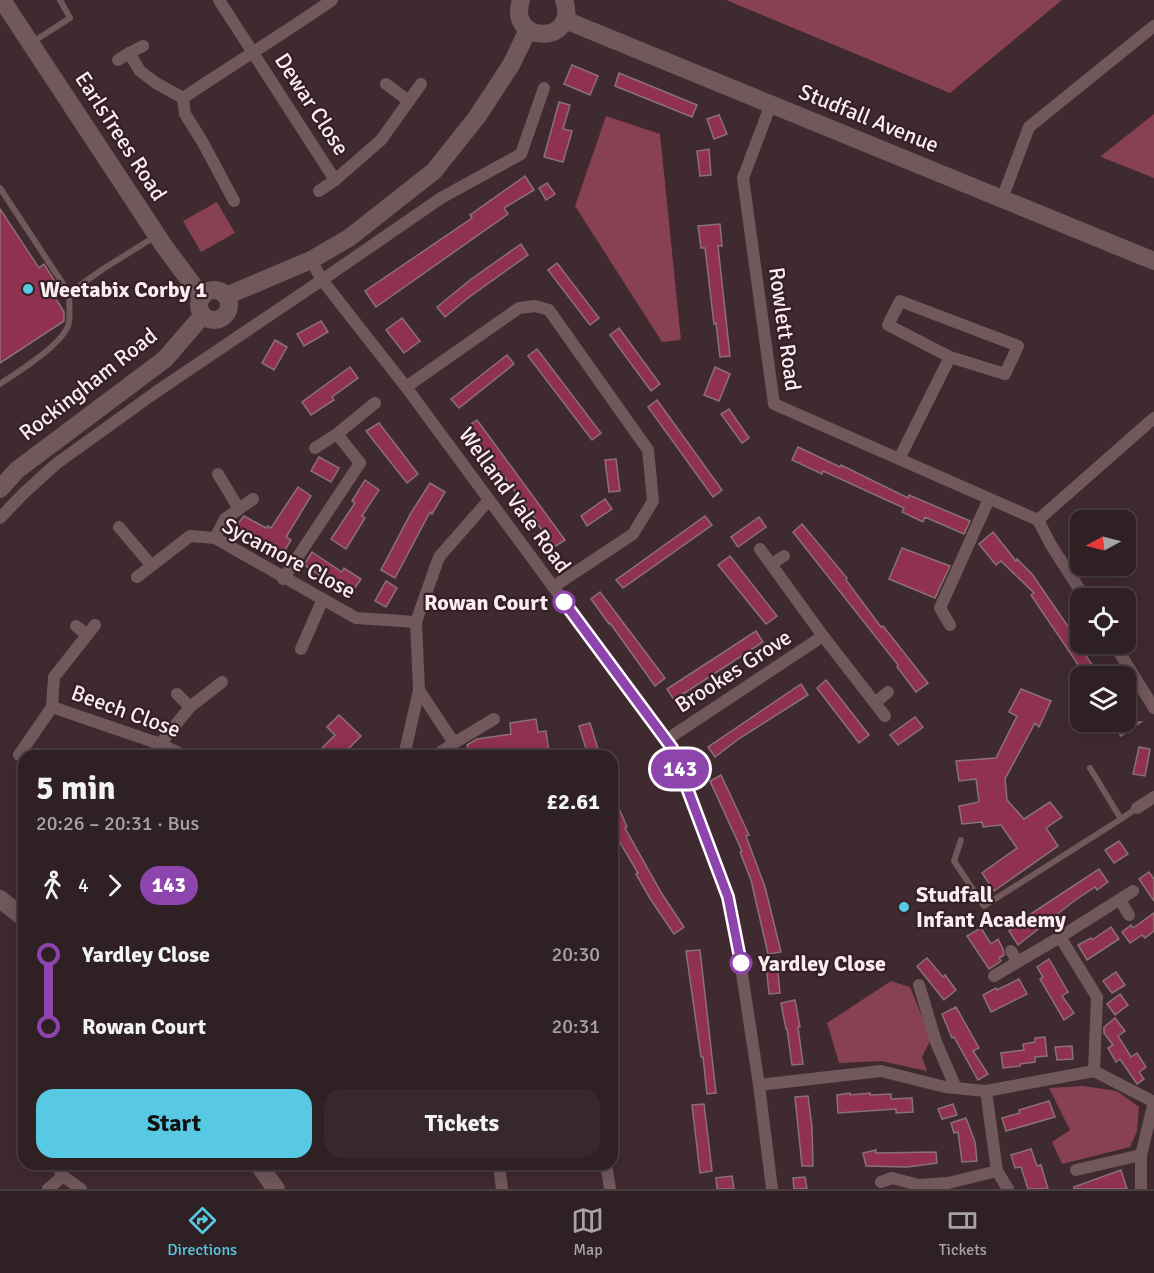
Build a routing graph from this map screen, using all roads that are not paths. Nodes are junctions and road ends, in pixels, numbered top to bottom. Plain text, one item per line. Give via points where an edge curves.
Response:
1 (60, 0) edge
2 (219, 0) edge
3 (332, 0) edge
4 (521, 0) edge
5 (564, 0) edge
6 (3, 4) edge
7 (565, 20) junction
8 (1154, 26) edge
9 (528, 30) junction
10 (31, 43) junction
11 (143, 46) dead end
12 (253, 51) junction
13 (129, 53) junction
14 (118, 60) dead end
15 (386, 84) dead end
16 (421, 84) dead end
17 (544, 88) dead end
18 (183, 98) junction
19 (409, 101) junction
20 (771, 104) junction
21 (335, 180) junction
22 (0, 188) edge
23 (319, 191) dead end
24 (1002, 199) junction
25 (234, 201) dead end
26 (157, 236) junction
27 (311, 260) junction
28 (1154, 261) edge
29 (322, 280) junction
30 (69, 293) junction
31 (226, 296) junction
32 (202, 306) junction
33 (950, 357) junction
34 (0, 384) edge
35 (406, 387) junction
36 (375, 403) dead end
37 (1154, 418) edge
38 (337, 434) junction
39 (315, 448) dead end
40 (899, 459) junction
41 (218, 474) dead end
42 (0, 489) edge
43 (989, 498) junction
44 (253, 499) dead end
45 (489, 500) junction
46 (239, 509) junction
47 (0, 518) edge
48 (1038, 520) junction
49 (119, 527) dead end
50 (215, 538) junction
51 (760, 549) dead end
52 (784, 556) dead end
53 (771, 564) junction
54 (151, 566) junction
55 (137, 577) dead end
56 (283, 579) junction
57 (553, 587) junction
58 (1079, 588) edge
59 (323, 599) junction
60 (416, 622) junction
61 (950, 625) dead end
62 (76, 626) dead end
63 (823, 636) junction
64 (301, 649) dead end
65 (1122, 654) edge
66 (222, 682) dead end
67 (419, 690) junction
68 (888, 692) dead end
69 (1150, 692) edge
70 (177, 694) dead end
71 (875, 703) junction
72 (52, 707) junction
73 (190, 707) junction
74 (1154, 708) edge
75 (885, 716) dead end
76 (494, 719) dead end
77 (666, 740) junction
78 (454, 743) junction
79 (160, 744) junction
80 (22, 750) edge
81 (172, 750) edge
82 (405, 750) edge
83 (444, 750) edge
84 (1090, 768) dead end
85 (1154, 797) edge
86 (1137, 808) joint
87 (1121, 819) junction
88 (961, 840) dead end
89 (1133, 891) dead end
90 (0, 899) edge
91 (1120, 900) junction
92 (18, 913) edge
93 (1130, 915) dead end
94 (1060, 937) junction
95 (994, 976) dead end
96 (919, 985) dead end
97 (1094, 1071) junction
98 (759, 1085) junction
99 (956, 1088) junction
100 (986, 1091) junction
101 (1154, 1102) edge
102 (1141, 1155) junction
103 (60, 1170) edge
104 (262, 1170) edge
105 (500, 1170) edge
106 (607, 1170) edge
107 (1076, 1170) dead end
108 (997, 1171) junction
109 (63, 1176) junction
110 (882, 1182) dead end
111 (918, 1187) edge
112 (48, 1189) edge
113 (81, 1189) edge
114 (276, 1189) edge
115 (502, 1189) edge
116 (610, 1189) edge
117 (772, 1189) edge
118 (1008, 1189) edge
119 (1141, 1189) edge

1 - 10 lane via 70,18
2 - 12 street, Dewar Close
3 - 12 street
4 - 9 street via 519,16
5 - 7 street
6 - 10 street, EarlsTrees Road
7 - 9 street via 545,35
7 - 20 street, Studfall Avenue
8 - 24 street via 1029,127
9 - 27 street via 511,65 477,117 434,171 349,238
10 - 26 street, EarlsTrees Road
11 - 13 street
12 - 18 street
12 - 21 street, Dewar Close
13 - 14 street
13 - 18 street via 140,70
15 - 19 street
16 - 19 street, Dewar Close
17 - 29 street via 521,154 441,198
18 - 25 street via 184,114
19 - 21 street, Dewar Close via 381,140
20 - 24 street, Studfall Avenue
20 - 40 street, Rowlett Road via 743,178 774,404
21 - 23 street, Dewar Close
22 - 30 lane
24 - 28 street, Studfall Avenue
26 - 30 lane
26 - 32 street, EarlsTrees Road
27 - 29 street, Welland Vale Road
27 - 31 street
29 - 35 street, Welland Vale Road
29 - 47 street via 56,464
30 - 34 lane via 69,324 62,335
31 - 32 street via 209,291
31 - 32 street via 229,306 224,315 213,320
32 - 42 street, Rockingham Road via 165,358 17,470
33 - 33 street via 1005,375 1018,346 900,300 888,325
33 - 40 street
35 - 45 street, Welland Vale Road
35 - 57 street via 519,308 535,306 549,310 648,450 653,501 633,534
36 - 38 street
37 - 48 street
38 - 39 street
38 - 56 street via 360,463
40 - 43 street, Rowlett Road
41 - 46 street
43 - 48 street, Rowlett Road
43 - 61 street via 940,608
44 - 46 street
45 - 57 street, Welland Vale Road
45 - 60 street via 439,556
46 - 50 street via 225,519
48 - 58 street
49 - 54 street
50 - 54 street, Sycamore Close via 190,536
50 - 56 street, Sycamore Close
51 - 53 street, Brookes Grove
52 - 53 street
53 - 63 street, Brookes Grove
54 - 55 street, Sycamore Close
56 - 59 street, Sycamore Close
57 - 77 street, Welland Vale Road
59 - 60 street, Sycamore Close via 356,618
59 - 64 street
60 - 67 street
62 - 72 street via 91,630 54,677
63 - 71 street, Brookes Grove
63 - 77 street, Brookes Grove
65 - 69 street
66 - 73 street
67 - 78 street
67 - 82 street
68 - 71 street
69 - 74 street
70 - 73 street
71 - 75 street, Brookes Grove
72 - 79 street, Beech Close
72 - 80 street
73 - 79 street
76 - 78 street
77 - 98 street, Welland Vale Road via 728,897
78 - 83 street
79 - 81 street, Beech Close
84 - 87 lane
85 - 86 street
86 - 87 lane
87 - 88 lane via 984,906 954,861
89 - 91 street
90 - 92 street
91 - 93 street
91 - 94 street
94 - 95 street via 1015,957
94 - 97 street via 1097,997
96 - 99 street via 936,1042
97 - 100 street
97 - 101 street
98 - 99 street via 880,1071
98 - 117 street, Welland Vale Road
99 - 100 street
100 - 108 street
101 - 102 street
102 - 107 street
102 - 119 street
103 - 109 street
104 - 114 street
105 - 115 street
106 - 116 street
108 - 111 street
108 - 118 street
109 - 112 street
109 - 113 street
110 - 111 street via 892,1178

